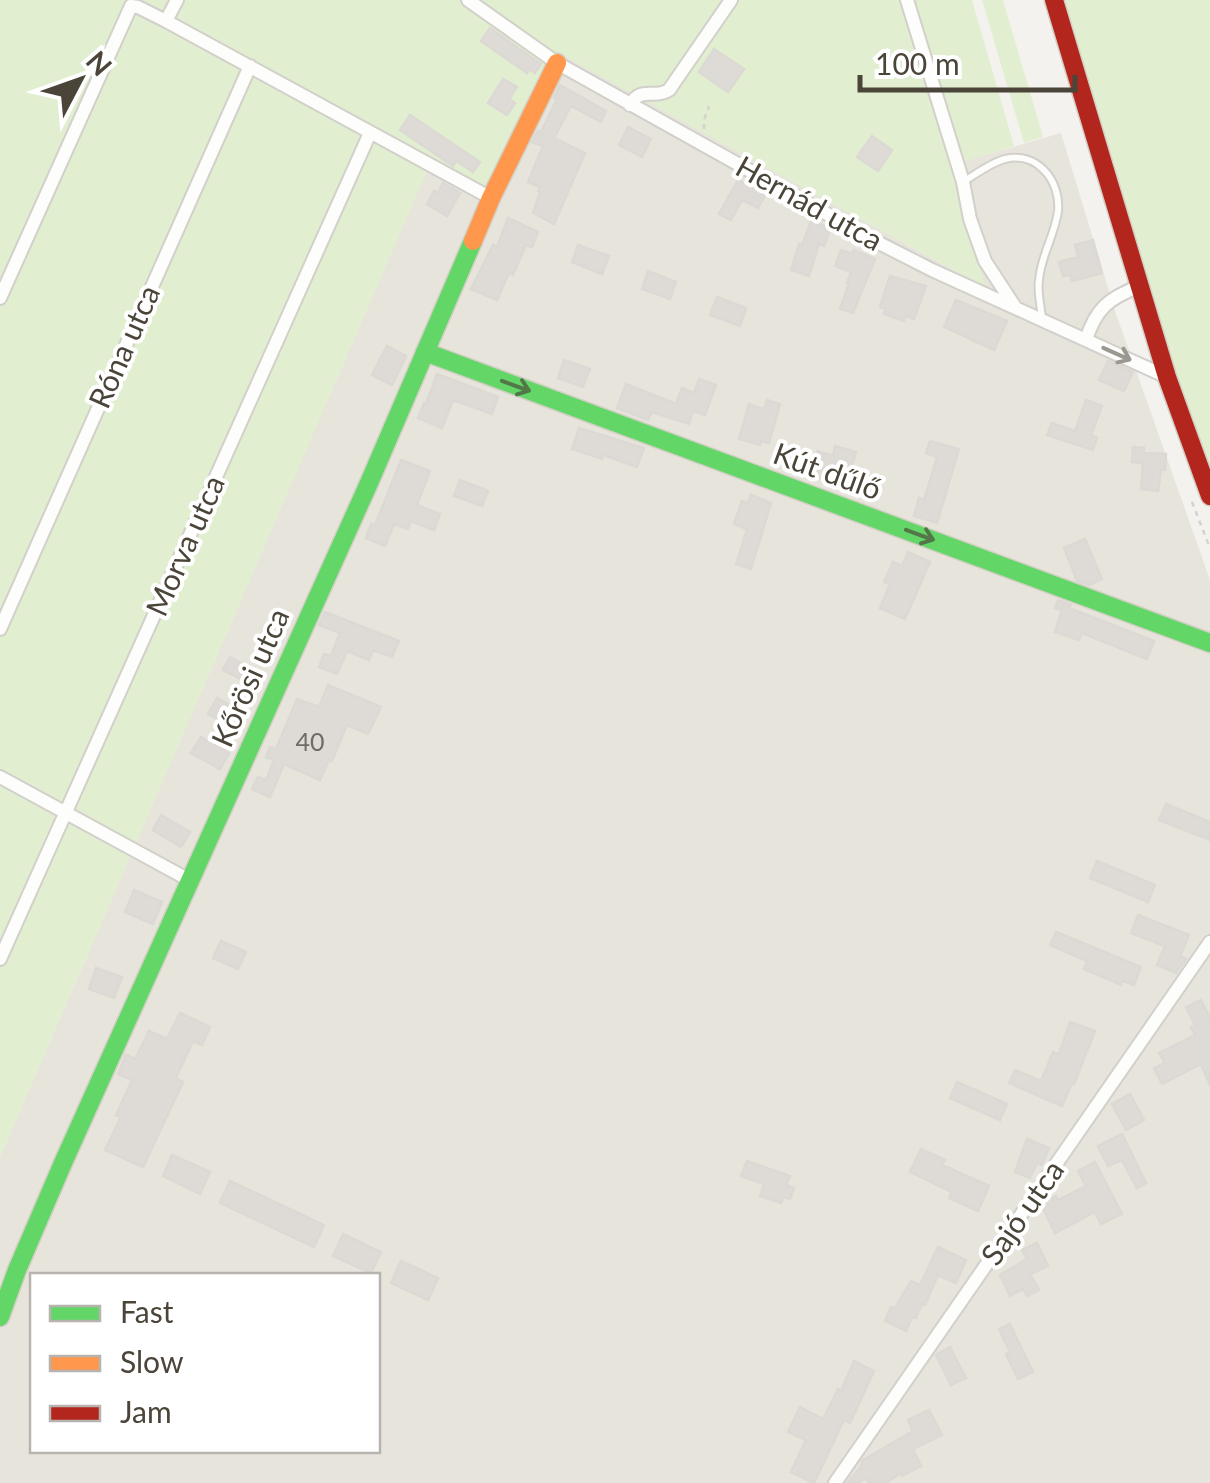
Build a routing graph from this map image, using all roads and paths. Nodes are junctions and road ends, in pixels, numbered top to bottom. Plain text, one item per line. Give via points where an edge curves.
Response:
1 (177, 0) edge
2 (468, 0) edge
3 (731, 0) edge
4 (906, 0) edge
5 (1054, 0) edge
6 (166, 21) junction
7 (557, 63) junction
8 (250, 66) junction
9 (630, 105) junction
10 (709, 106) dead end
11 (370, 133) junction
12 (703, 146) junction
13 (963, 182) junction
14 (492, 198) junction
15 (4, 278) edge
16 (1140, 286) junction
17 (0, 298) edge
18 (1016, 308) junction
19 (1042, 320) junction
20 (1086, 340) junction
21 (425, 352) junction
22 (1168, 377) junction
23 (1210, 496) edge
24 (0, 629) edge
25 (1210, 642) edge
26 (0, 777) edge
27 (67, 812) junction
28 (190, 881) junction
29 (1210, 942) edge
30 (0, 959) edge
31 (0, 1317) edge
32 (835, 1483) edge

1 - 6 street
2 - 7 street, Hernád utca
3 - 9 street via 670,90 643,93
4 - 13 street
5 - 16 street
6 - 8 street
6 - 15 street via 131,6
7 - 9 street, Hernád utca
7 - 14 street, Kőrösi utca
8 - 11 street
8 - 24 street, Róna utca
9 - 12 street, Hernád utca
10 - 12 path
11 - 14 street
11 - 27 street, Morva utca
12 - 18 street, Hernád utca via 878,243
13 - 18 street via 986,261
13 - 19 lane via 1007,159 1033,161 1047,171 1058,199 1038,282
14 - 21 street, Kőrösi utca
15 - 17 street
16 - 20 street via 1108,301
16 - 22 street
18 - 19 street, Hernád utca
19 - 20 street, Hernád utca
20 -> 22 street, Hernád utca
21 -> 25 street, Kút dűlő
21 - 28 street, Kőrösi utca
22 - 23 street
26 - 27 street
27 - 28 street
27 - 30 street, Morva utca
28 - 31 street, Kőrösi utca
29 - 32 street, Sajó utca

